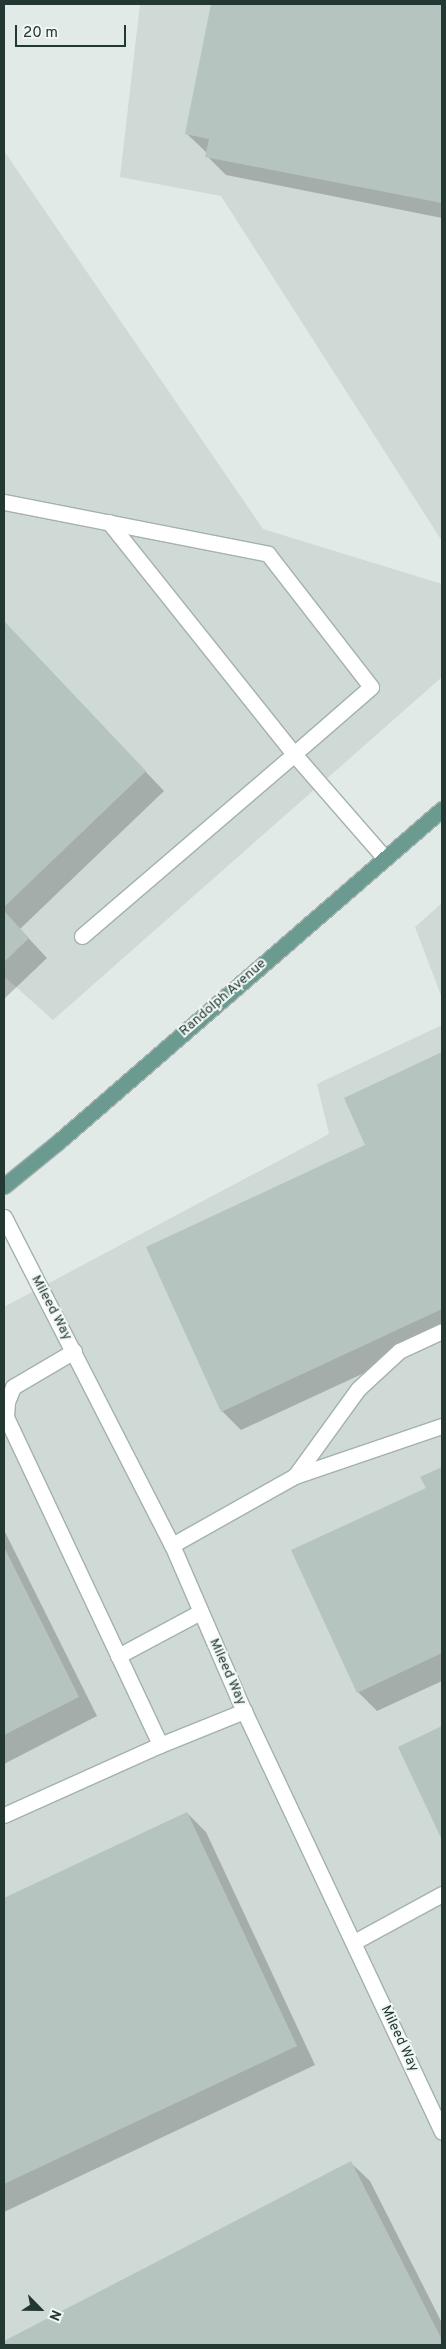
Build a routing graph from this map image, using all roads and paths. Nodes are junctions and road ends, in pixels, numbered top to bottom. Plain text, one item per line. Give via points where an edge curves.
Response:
1 (4, 502) edge
2 (109, 522) junction
3 (294, 754) junction
4 (442, 809) edge
5 (384, 857) junction
6 (82, 936) dead end
7 (4, 1186) edge
8 (4, 1217) edge
9 (442, 1331) edge
10 (74, 1351) junction
11 (442, 1426) edge
12 (295, 1476) junction
13 (172, 1545) junction
14 (200, 1612) junction
15 (118, 1656) junction
16 (244, 1711) junction
17 (160, 1745) junction
18 (4, 1816) edge
19 (442, 1894) edge
20 (354, 1942) junction
21 (442, 2132) edge

1 - 2 street
2 - 3 street
2 - 3 street via 268,554 371,687
3 - 5 street
3 - 6 street
4 - 5 main road, Randolph Avenue
5 - 7 main road, Randolph Avenue
8 - 10 street, Mileed Way
9 - 12 street via 399,1351 358,1389
10 - 13 street, Mileed Way
10 - 15 street via 14,1387 7,1402 6,1416
11 - 12 street
12 - 13 street
13 - 14 street, Mileed Way
14 - 15 street
14 - 16 street, Mileed Way
15 - 17 street
16 - 17 street
16 - 20 street, Mileed Way
17 - 18 street
19 - 20 street
20 - 21 street, Mileed Way

